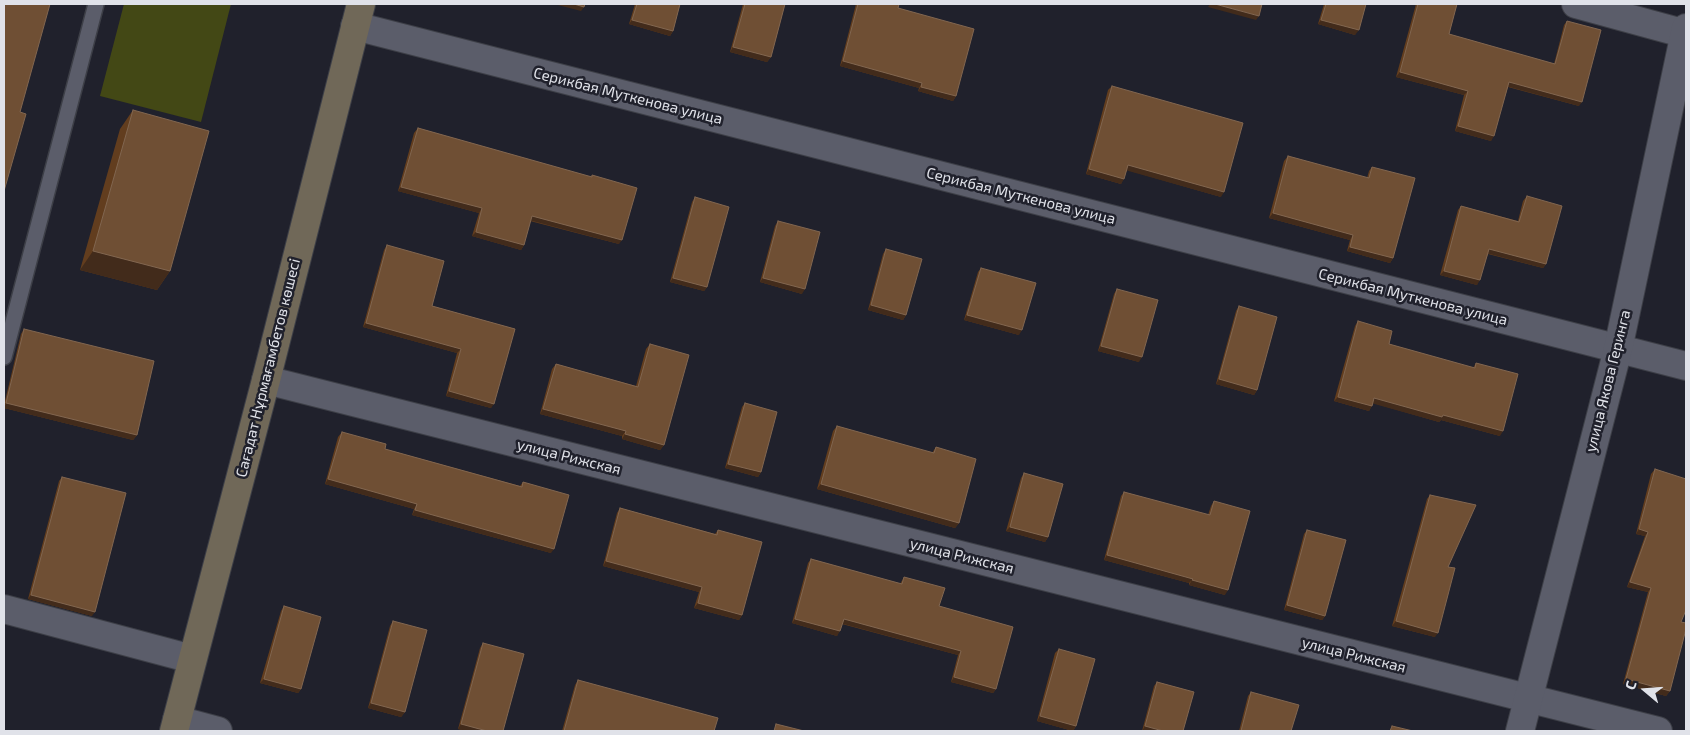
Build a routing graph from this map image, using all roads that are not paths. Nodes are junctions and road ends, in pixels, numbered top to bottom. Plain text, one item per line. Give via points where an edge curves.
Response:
1 (96, 4) edge
2 (1576, 4) edge
3 (358, 15) edge
4 (1686, 32) edge
5 (1618, 349) junction
6 (4, 357) edge
7 (1686, 366) edge
8 (266, 380) junction
9 (4, 609) edge
10 (192, 659) junction
11 (1528, 699) junction
12 (175, 726) edge
13 (218, 731) edge
14 (1520, 731) edge
15 (1658, 731) edge

1 - 6 lane
2 - 4 street
3 - 5 street, Серикбая Муткенова улица
3 - 8 main road, Сағадат Нұрмағамбетов көшесі
4 - 5 street, улица Якова Геринга
5 - 7 street, Серикбая Муткенова улица
5 - 11 street, улица Якова Геринга
8 - 10 main road, Сағадат Нұрмағамбетов көшесі
8 - 11 street, улица Рижская
9 - 10 street
10 - 12 main road, Сағадат Нұрмағамбетов көшесі
11 - 14 street, улица Якова Геринга
11 - 15 street, улица Рижская
12 - 13 street

